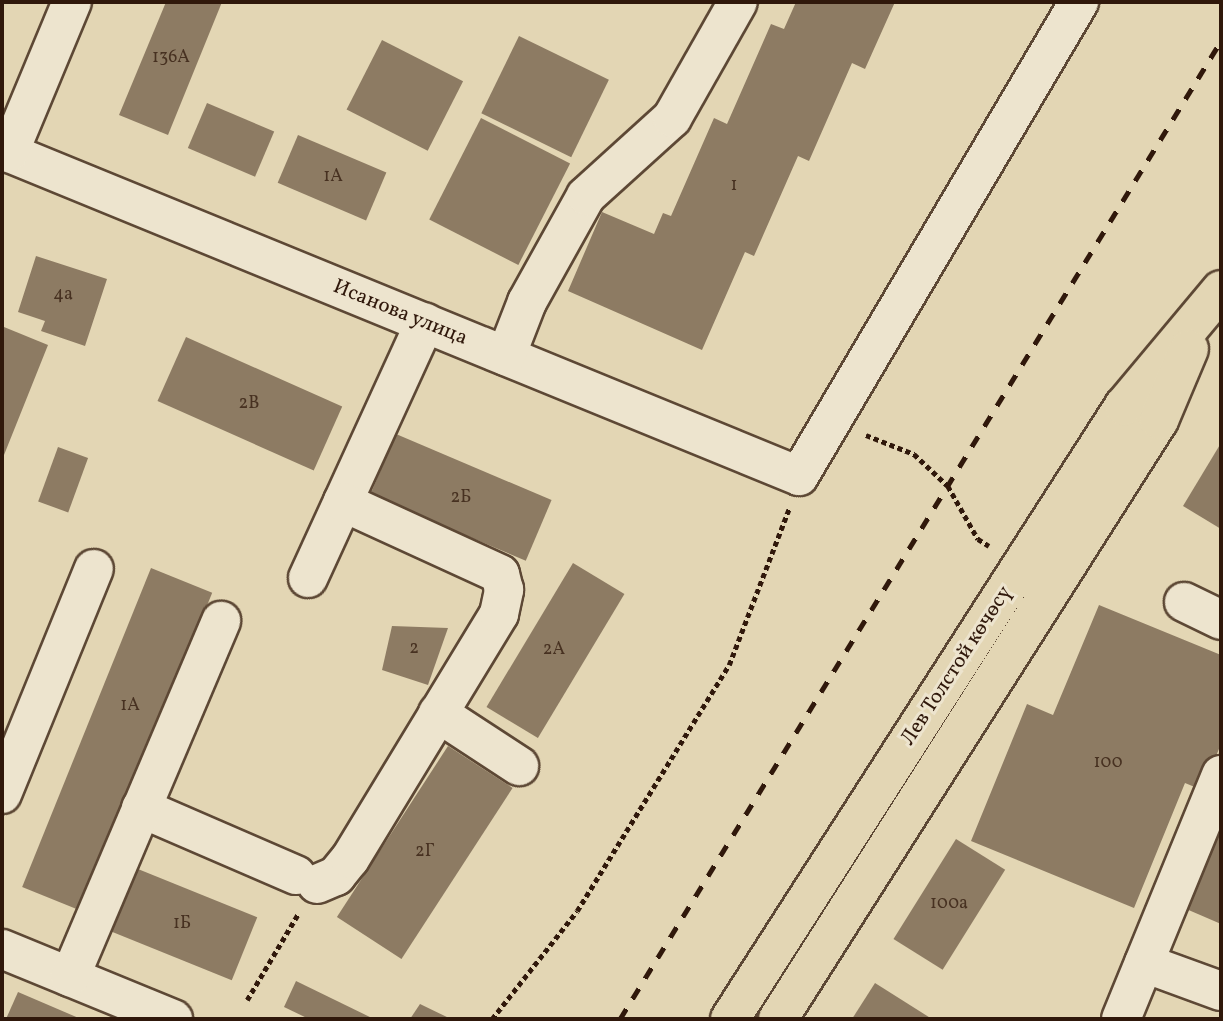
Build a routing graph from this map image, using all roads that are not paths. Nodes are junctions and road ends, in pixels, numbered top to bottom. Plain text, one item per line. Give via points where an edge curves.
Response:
1 (72, 2) edge
2 (738, 2) edge
3 (1079, 2) edge
4 (5, 151) edge
5 (1221, 290) edge
6 (425, 323) junction
7 (1199, 324) junction
8 (506, 356) junction
9 (343, 502) junction
10 (94, 569) dead end
11 (308, 578) dead end
12 (1184, 602) dead end
13 (1221, 620) edge
14 (221, 621) dead end
15 (438, 713) junction
16 (519, 766) dead end
17 (1221, 775) edge
18 (2, 794) edge
19 (141, 808) junction
20 (2, 948) edge
21 (1144, 963) junction
22 (70, 977) junction
23 (1221, 991) edge
24 (173, 1019) edge
25 (730, 1019) edge
26 (778, 1019) edge
27 (1121, 1019) edge

1 - 4 street
2 - 8 street via 672,118 586,196 527,302
3 - 8 street, Исанова улица via 799,475
4 - 6 street, Исанова улица
5 - 7 main road, Лев Толстой көчөсү
6 - 8 street, Исанова улица
6 - 9 street
7 - 25 main road, Лев Толстой көчөсү via 1124,407
7 - 26 main road, Лев Толстой көчөсү via 1159,420
9 - 11 street
9 - 15 street via 500,574 505,590 499,614
10 - 18 street
12 - 13 street
14 - 19 street
15 - 16 street
15 - 19 street via 336,876 306,879
17 - 21 street
19 - 22 street
20 - 22 street
21 - 23 street
21 - 27 street
22 - 24 street

